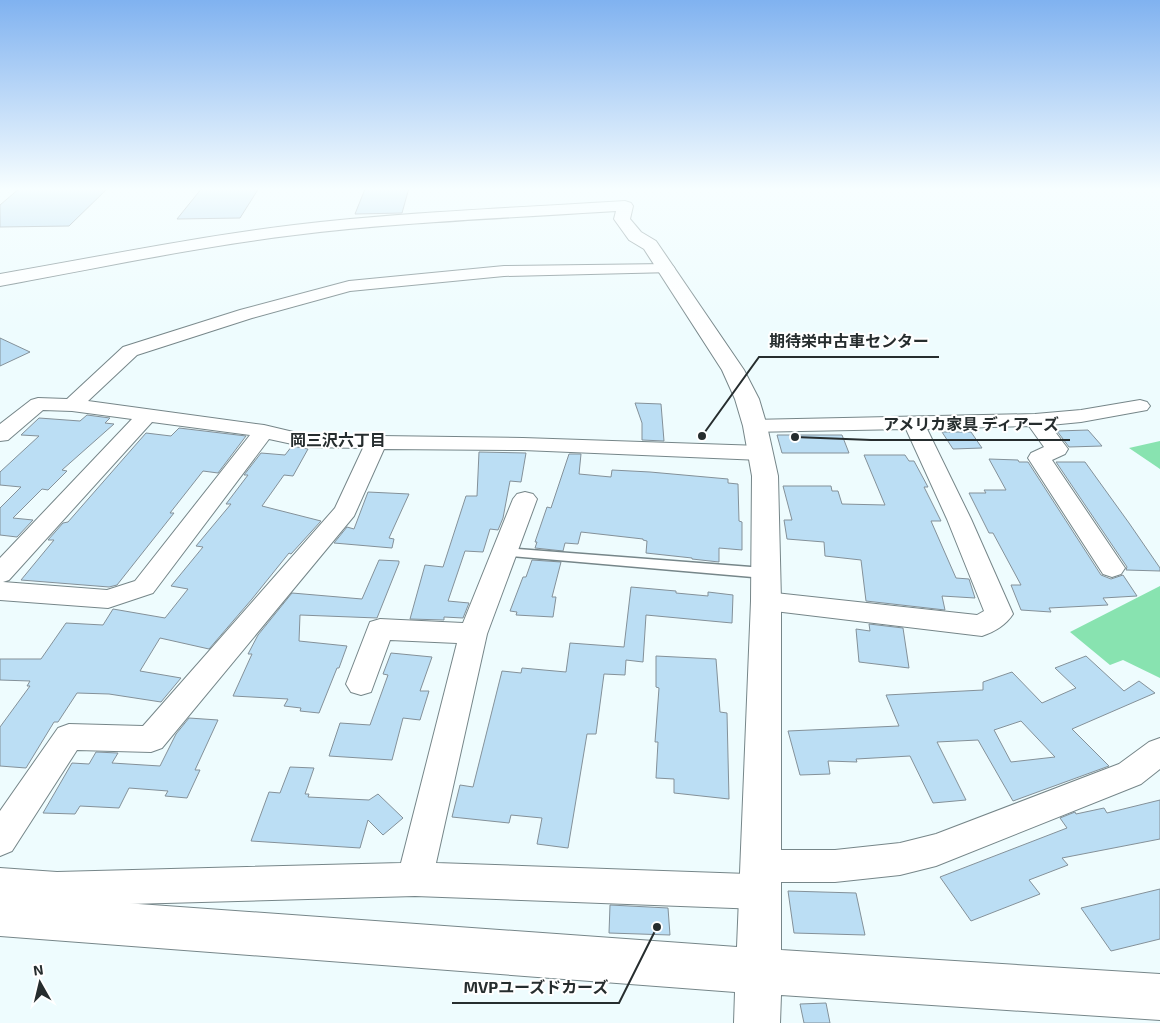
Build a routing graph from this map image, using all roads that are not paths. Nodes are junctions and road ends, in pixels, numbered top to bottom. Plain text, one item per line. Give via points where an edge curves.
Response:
1 (261, 236) edge
2 (635, 236) edge
3 (668, 269) junction
4 (0, 280) edge
5 (72, 405) junction
6 (1140, 406) dead end
7 (147, 415) junction
8 (1035, 420) junction
9 (913, 422) junction
10 (264, 431) junction
11 (0, 435) edge
12 (758, 440) junction
13 (376, 443) junction
14 (525, 498) dead end
15 (504, 552) junction
16 (1112, 568) dead end
17 (0, 574) edge
18 (766, 587) junction
19 (0, 591) edge
20 (473, 634) junction
21 (361, 684) dead end
22 (1160, 751) edge
23 (0, 840) edge
24 (415, 879) junction
25 (761, 879) junction
26 (0, 885) edge
27 (0, 915) edge
28 (758, 971) junction
29 (1160, 997) edge
30 (757, 1023) edge

1 - 4 street
2 - 3 street via 650,245
3 - 5 street via 504,271 349,286 246,314 130,352
3 - 12 street via 733,370 747,399
5 - 7 street
5 - 11 street via 38,404
6 - 8 street
7 - 10 street
7 - 17 street
8 - 9 street
8 - 16 street via 1057,449 1039,458
9 - 12 street
9 - 18 street via 999,614 982,626
10 - 13 street via 306,441
10 - 19 street via 144,587 108,599
12 - 13 street
12 - 18 street via 765,476
13 - 23 street via 346,511 151,739 69,737
14 - 15 street
15 - 18 lane
15 - 20 street
18 - 25 street
20 - 21 street via 380,629
20 - 24 street
22 - 25 street via 1130,774 936,850 900,859
24 - 25 street
24 - 26 street via 57,889
25 - 28 street
27 - 28 street
28 - 29 street
28 - 30 street

